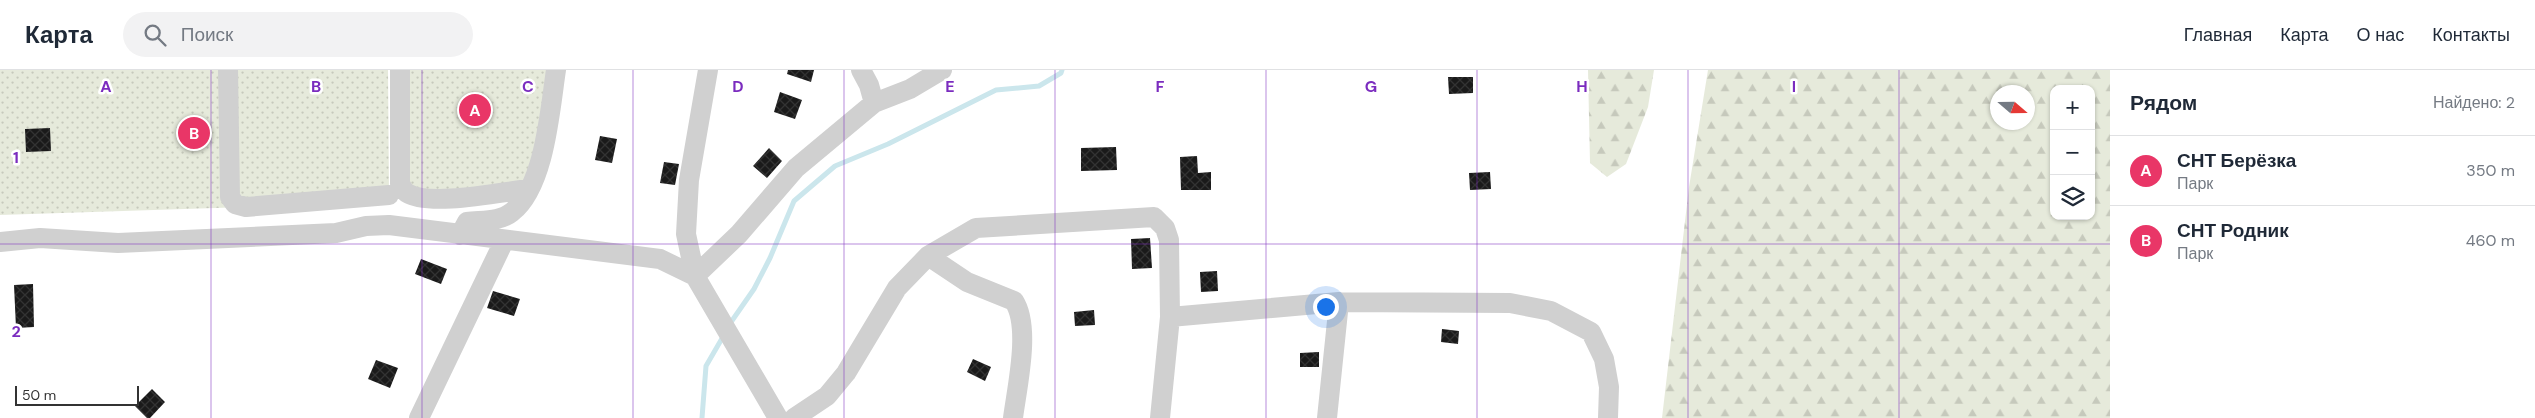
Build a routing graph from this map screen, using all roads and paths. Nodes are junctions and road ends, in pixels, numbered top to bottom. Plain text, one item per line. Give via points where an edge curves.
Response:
1 (228, 70) edge
2 (388, 70) edge
3 (400, 70) edge
4 (556, 70) edge
5 (708, 70) edge
6 (861, 70) edge
7 (942, 70) edge
8 (874, 103) junction
9 (528, 189) junction
10 (388, 195) junction
11 (389, 225) junction
12 (460, 235) junction
13 (504, 241) junction
14 (0, 242) edge
15 (928, 256) junction
16 (695, 276) junction
17 (1339, 302) junction
18 (1170, 317) junction
19 (420, 418) edge
20 (778, 418) edge
21 (794, 418) edge
22 (1013, 418) edge
23 (1160, 418) edge
24 (1327, 418) edge
25 (1608, 418) edge

1 - 10 street via 230,196 235,204 246,207
2 - 10 street
3 - 9 street via 400,184 405,192 415,196 455,198
4 - 9 street via 544,150
5 - 16 street via 688,189 686,234
6 - 8 street
7 - 8 street via 910,89
8 - 16 street via 796,168 739,234
9 - 12 street via 512,212 497,219 467,222
10 - 11 street
11 - 12 street
11 - 14 street via 336,233 138,242 40,238
12 - 13 street
13 - 16 street via 660,259
13 - 19 street
15 - 18 street via 976,228 1154,217 1165,228 1169,240
15 - 21 street via 897,288 846,373 827,396
15 - 22 street via 967,282 1014,300 1019,308 1022,335
16 - 20 street
17 - 18 street
17 - 24 street
17 - 25 street via 1510,302 1551,311 1591,332 1604,359 1609,387
18 - 23 street

